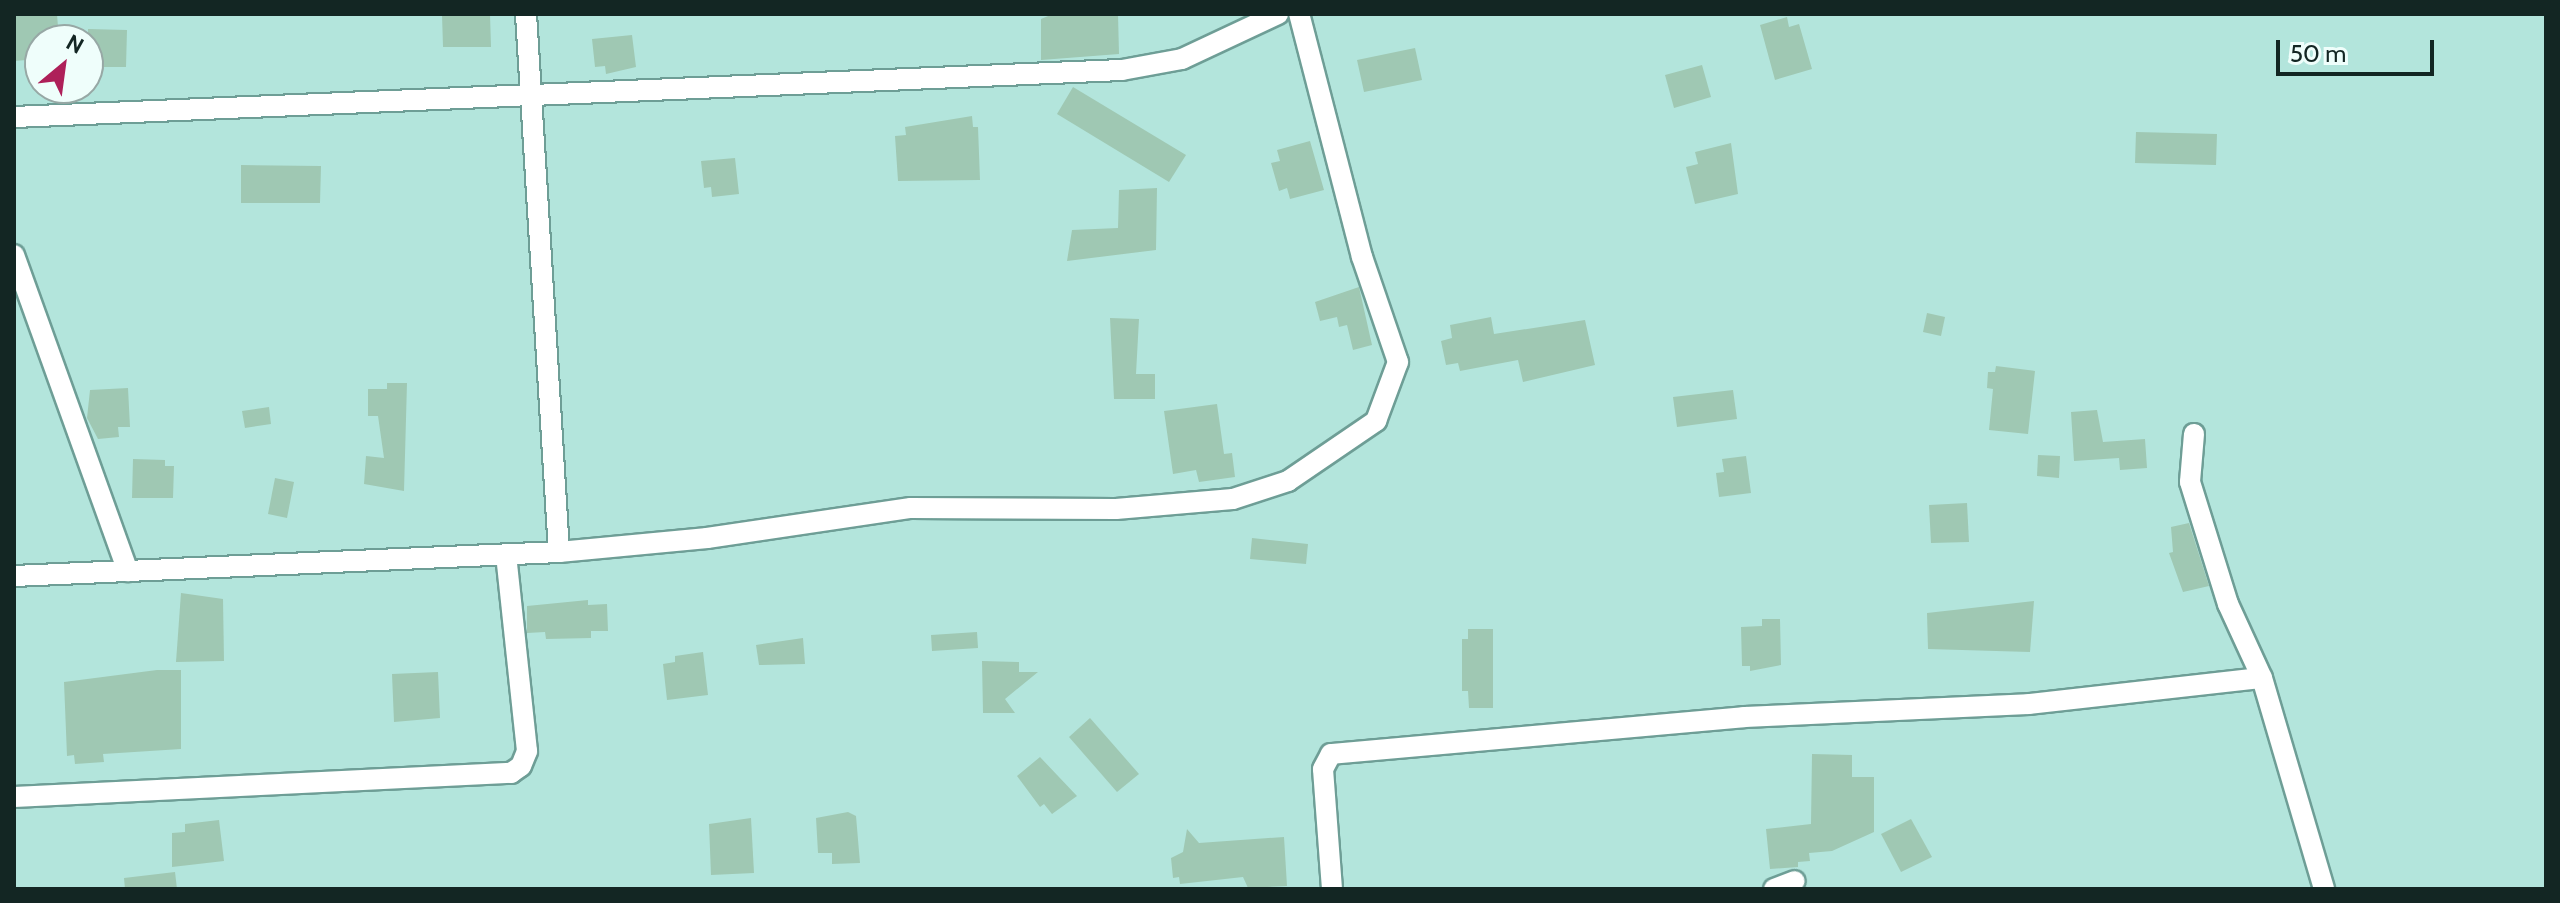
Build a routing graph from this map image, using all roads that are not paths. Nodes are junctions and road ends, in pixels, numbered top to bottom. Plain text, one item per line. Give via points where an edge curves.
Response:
1 (526, 14) edge
2 (1278, 14) edge
3 (1299, 14) edge
4 (528, 92) junction
5 (14, 117) edge
6 (14, 255) edge
7 (2194, 434) dead end
8 (559, 552) junction
9 (506, 556) junction
10 (128, 571) junction
11 (14, 576) edge
12 (2262, 678) junction
13 (14, 797) edge
14 (1795, 881) dead end
15 (1332, 889) edge
16 (1774, 889) edge
17 (2324, 889) edge

1 - 4 street
2 - 4 street via 1182,59 1122,70
3 - 8 street via 1362,257 1398,362 1376,421 1288,481 1233,499 1116,509 911,508 707,538
4 - 5 street
4 - 8 street
6 - 10 street
7 - 12 street via 2190,482 2228,604
8 - 9 street
9 - 10 street
9 - 13 street via 527,751 511,773
10 - 11 street
12 - 15 street via 2029,704 1744,717 1331,754 1323,769
12 - 17 street
14 - 16 street

